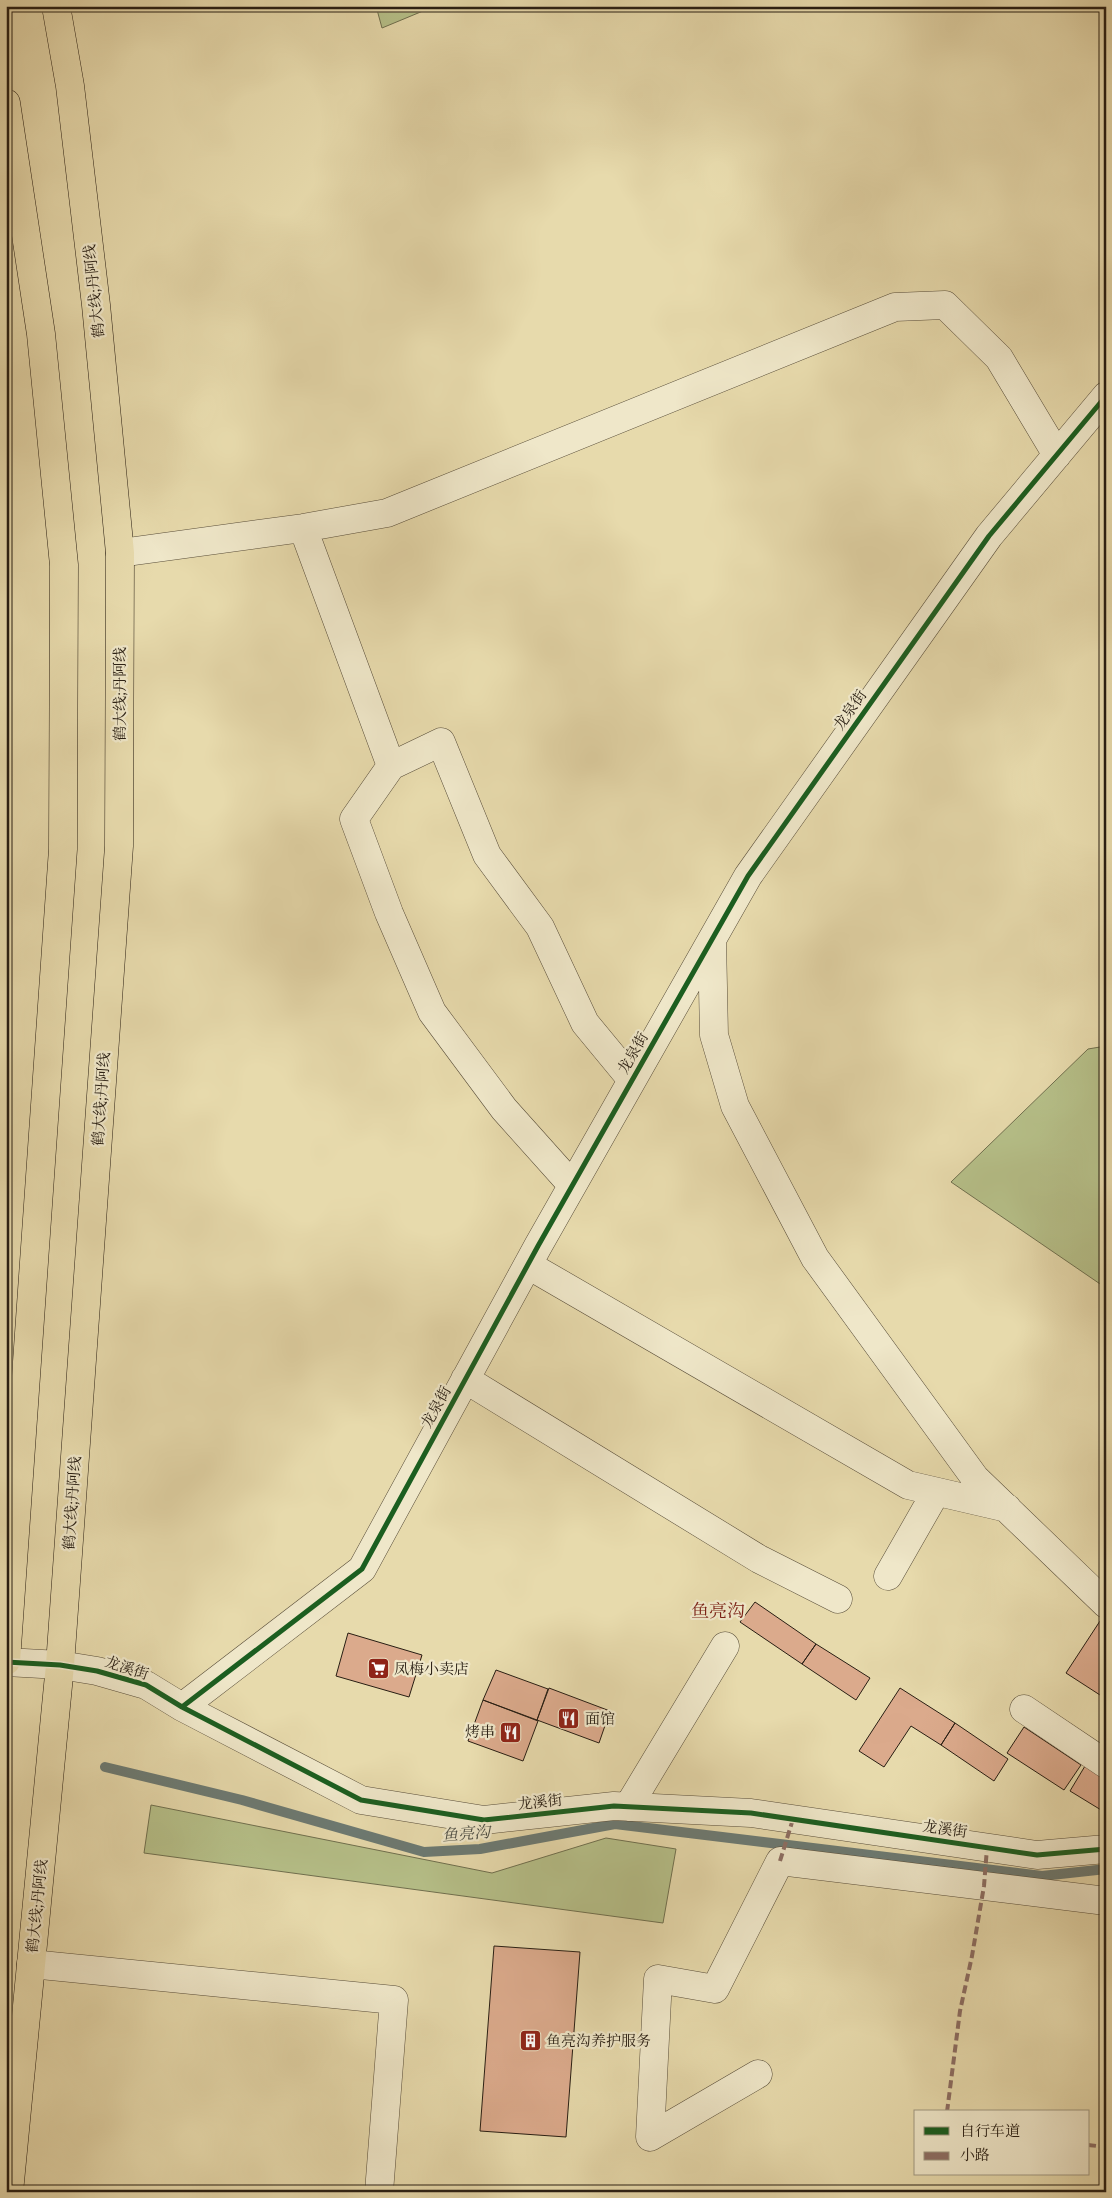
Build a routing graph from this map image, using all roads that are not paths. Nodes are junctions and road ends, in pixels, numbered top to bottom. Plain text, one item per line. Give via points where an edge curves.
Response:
1 (56, 6) edge
2 (6, 103) edge
3 (1106, 396) edge
4 (1057, 455) junction
5 (303, 528) junction
6 (120, 553) junction
7 (391, 766) junction
8 (712, 938) junction
9 (632, 1080) junction
10 (572, 1185) junction
11 (528, 1265) junction
12 (465, 1379) junction
13 (936, 1492) junction
14 (1008, 1509) junction
15 (888, 1576) dead end
16 (838, 1599) dead end
17 (1106, 1604) edge
18 (725, 1646) dead end
19 (6, 1662) edge
20 (60, 1665) junction
21 (182, 1708) junction
22 (1024, 1709) dead end
23 (1106, 1764) edge
24 (628, 1807) junction
25 (1103, 1846) edge
26 (1106, 1901) edge
27 (31, 1964) junction
28 (758, 2074) dead end
29 (8, 2192) edge
30 (379, 2192) edge

1 - 6 highway, 鹤大线;丹阿线 via 70,86 96,305
2 - 19 highway via 41,334 64,565 63,849
3 - 4 street, 龙泉街
4 - 5 street via 1000,358 945,305 895,307 387,513
4 - 8 street, 龙泉街 via 984,544 748,876
5 - 6 street
5 - 7 street
6 - 20 highway, 鹤大线;丹阿线 via 119,846
7 - 9 street via 441,742 487,855 540,927 585,1023
7 - 10 street via 354,820 393,922 432,1012 504,1109
8 - 9 street, 龙泉街
8 - 14 street via 714,1035 735,1106 815,1258 976,1478
9 - 10 street, 龙泉街
10 - 11 street, 龙泉街
11 - 12 street, 龙泉街
11 - 13 street via 908,1485
12 - 16 street via 759,1559
12 - 21 street, 龙泉街 via 362,1569
13 - 14 street
13 - 15 street
14 - 17 street
18 - 24 street
19 - 20 street, 龙溪街
20 - 21 street, 龙溪街 via 97,1671 146,1686
20 - 27 highway, 鹤大线;丹阿线
21 - 24 street, 龙溪街 via 361,1800 484,1820
22 - 23 street
24 - 25 street, 龙溪街 via 751,1813 1037,1855
26 - 28 street via 780,1861 715,1989 658,1979 650,2137
27 - 29 highway, 鹤大线;丹阿线
27 - 30 street via 394,2000

